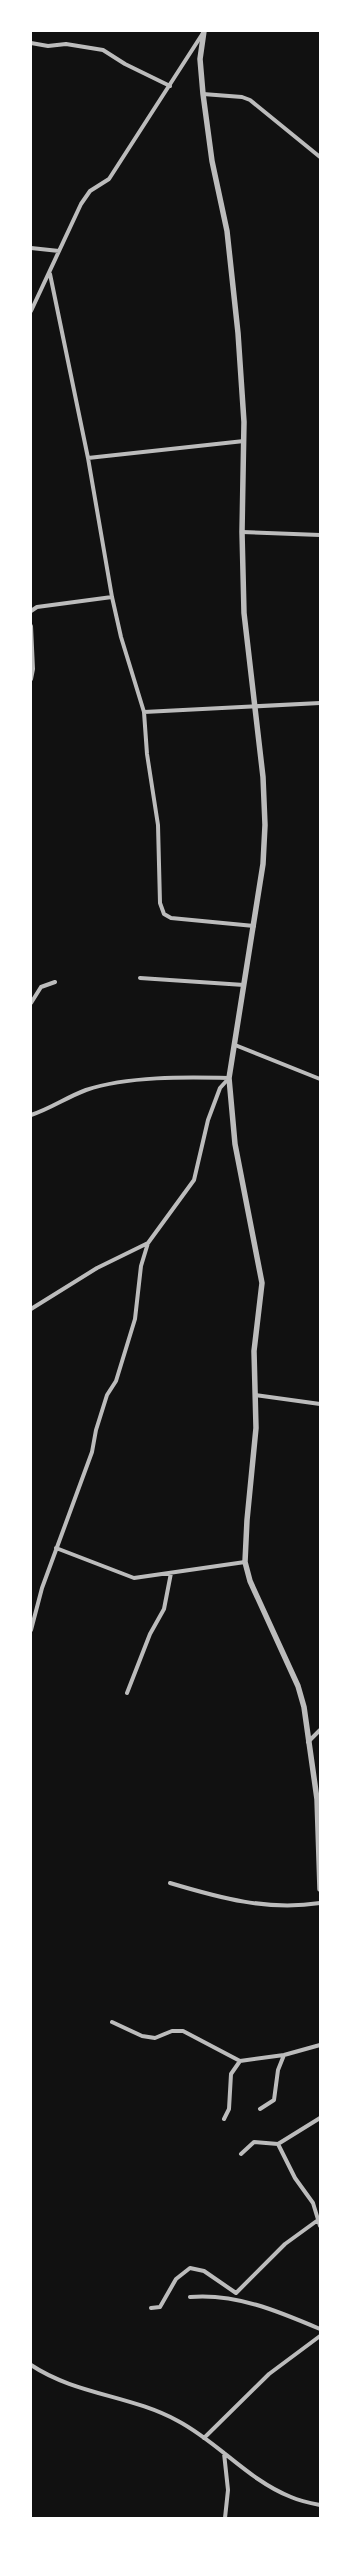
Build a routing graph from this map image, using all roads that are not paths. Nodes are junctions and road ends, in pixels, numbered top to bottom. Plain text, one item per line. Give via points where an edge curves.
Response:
1 (203, 32) edge
2 (31, 43) edge
3 (170, 86) junction
4 (203, 94) junction
5 (320, 157) edge
6 (31, 248) edge
7 (59, 251) junction
8 (50, 274) junction
9 (31, 311) edge
10 (244, 441) junction
11 (88, 458) junction
12 (242, 532) junction
13 (320, 535) edge
14 (112, 597) junction
15 (31, 611) edge
16 (31, 626) edge
17 (31, 679) edge
18 (320, 703) edge
19 (254, 706) junction
20 (144, 712) junction
21 (254, 926) junction
22 (140, 978) dead end
23 (55, 982) dead end
24 (244, 985) junction
25 (31, 1003) edge
26 (235, 1045) junction
27 (229, 1078) junction
28 (320, 1079) edge
29 (31, 1115) edge
30 (148, 1243) junction
31 (31, 1309) edge
32 (256, 1395) junction
33 (320, 1404) edge
34 (56, 1548) junction
35 (245, 1562) junction
36 (171, 1573) junction
37 (31, 1630) edge
38 (127, 1693) dead end
39 (320, 1730) edge
40 (308, 1742) junction
41 (320, 1855) edge
42 (170, 1883) dead end
43 (320, 1889) edge
44 (320, 1903) edge
45 (112, 2022) dead end
46 (320, 2045) edge
47 (284, 2055) junction
48 (240, 2061) junction
49 (260, 2109) dead end
50 (320, 2118) edge
51 (224, 2119) dead end
52 (278, 2144) junction
53 (241, 2154) dead end
54 (318, 2220) junction
55 (320, 2226) edge
56 (190, 2297) dead end
57 (151, 2308) dead end
58 (320, 2329) edge
59 (320, 2336) edge
60 (31, 2365) edge
61 (204, 2438) junction
62 (224, 2453) junction
63 (320, 2505) edge
64 (225, 2518) edge

1 - 3 street
1 - 4 street via 200,59
2 - 3 street via 48,46 66,44 103,50
3 - 7 street via 108,179 90,191 81,204
4 - 5 street via 242,96 250,100
4 - 10 street via 212,161 234,277
6 - 7 street
7 - 8 street
8 - 9 street
8 - 11 street
10 - 11 street
10 - 12 street
11 - 14 street
12 - 13 street
12 - 19 street via 244,613
14 - 15 street via 37,607
14 - 20 street via 121,637
16 - 17 street
18 - 19 street
19 - 20 street
19 - 21 street via 263,777 265,825 263,864
20 - 21 street via 147,754 158,825 160,904 164,914 171,918
21 - 24 street
22 - 24 street
23 - 25 street via 42,987
24 - 26 street
26 - 27 street
26 - 28 street
27 - 29 street via 172,1077 100,1086
27 - 30 street via 220,1088 208,1120 194,1180
27 - 32 street via 235,1144 262,1283 254,1351
30 - 31 street via 97,1268
30 - 34 street via 141,1266 135,1319 130,1336 116,1381 107,1395 92,1452
32 - 33 street
32 - 35 street via 256,1428
34 - 36 street via 134,1578
34 - 37 street
35 - 36 street
35 - 40 street via 253,1588 298,1686
36 - 38 street via 164,1608 150,1634
39 - 40 street
40 - 41 street via 317,1799
41 - 43 street
42 - 44 street via 221,1899 261,1905 292,1907
45 - 48 street via 142,2036 155,2038 172,2031 183,2030
46 - 47 street
47 - 48 street
47 - 49 street via 278,2070 274,2100
48 - 51 street via 231,2074 229,2109
50 - 52 street
52 - 53 street via 254,2142
52 - 54 street via 295,2178 313,2203
54 - 55 street
54 - 57 street via 285,2244 236,2293 204,2271 190,2268 176,2279 160,2307
56 - 58 street via 227,2297 282,2313
59 - 61 street via 269,2374
60 - 61 street via 76,2387 143,2406 178,2420
61 - 62 street
62 - 63 street via 253,2475 290,2497
62 - 64 street via 228,2490

